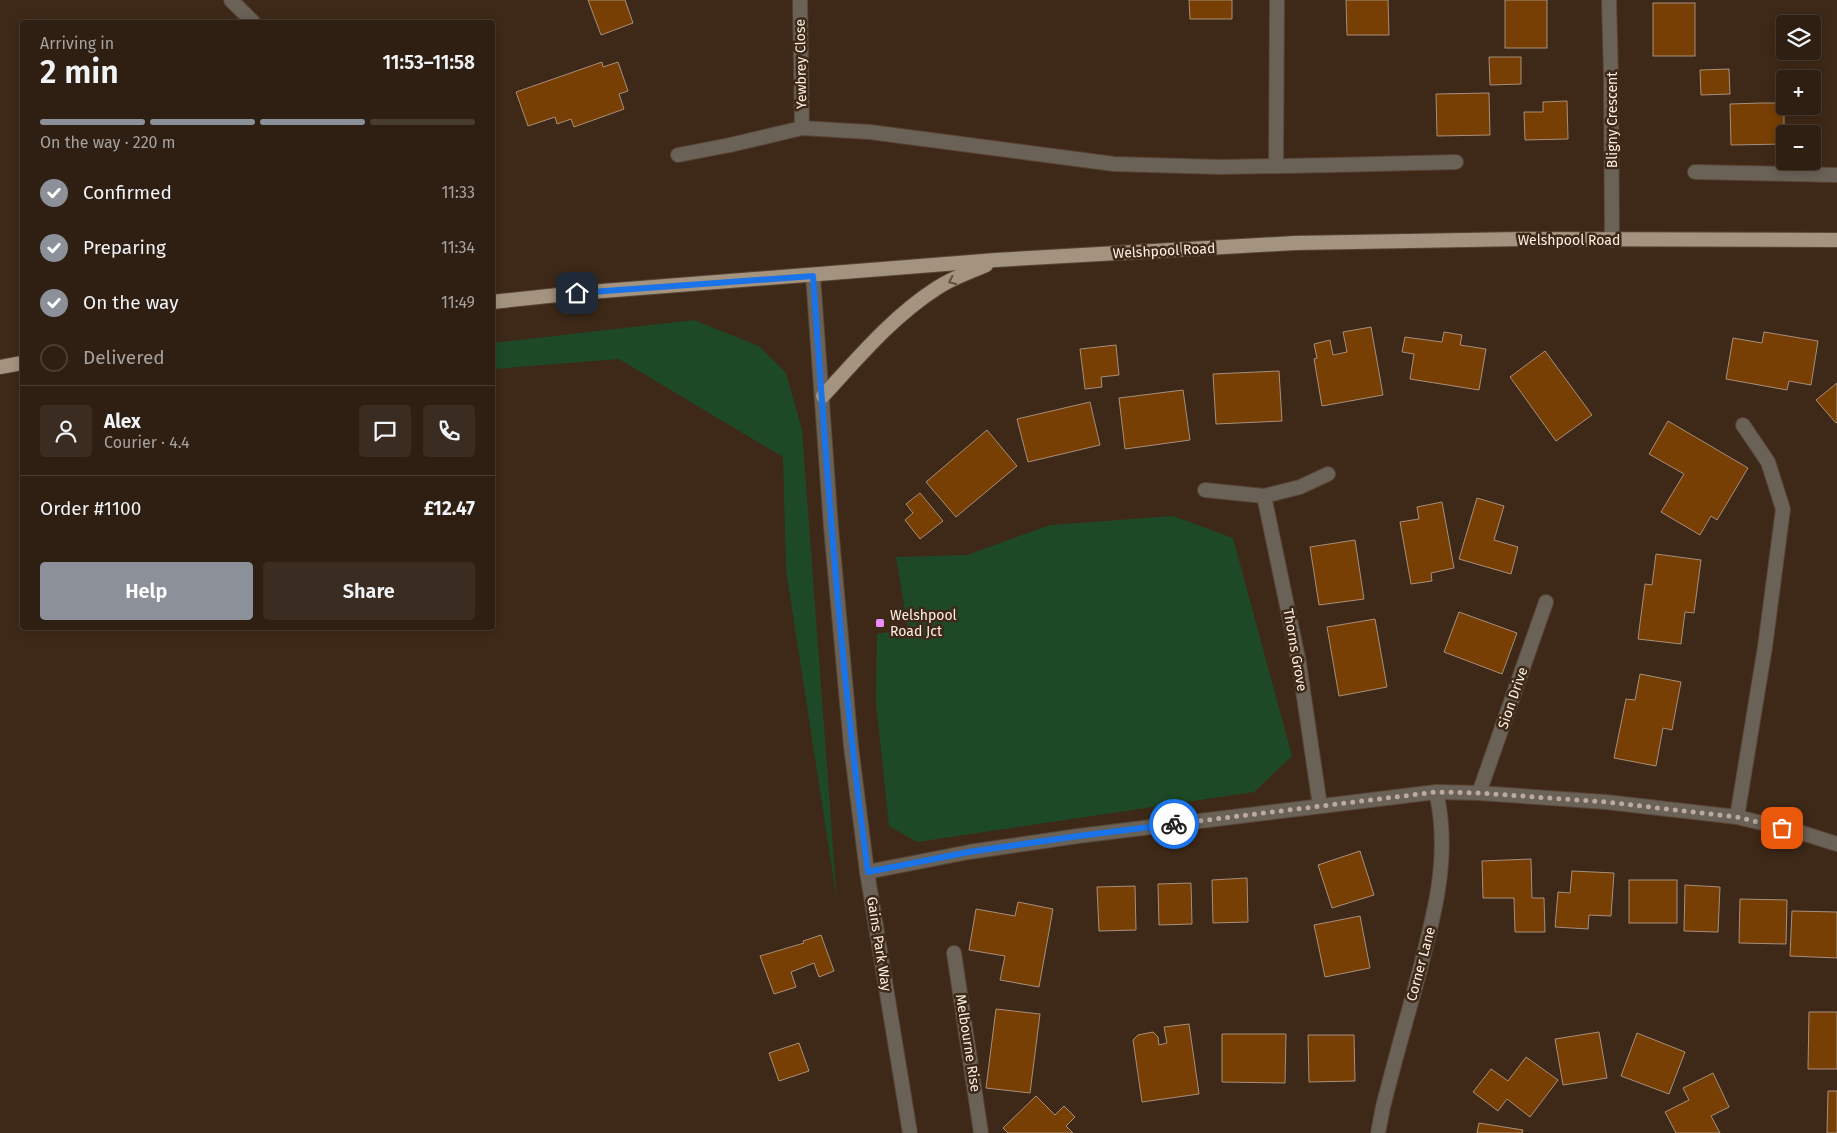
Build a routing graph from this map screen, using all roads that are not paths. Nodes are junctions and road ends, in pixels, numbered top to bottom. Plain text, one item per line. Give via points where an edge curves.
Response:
1 (231, 0) edge
2 (800, 0) edge
3 (1277, 0) edge
4 (1609, 0) edge
5 (251, 20) edge
6 (802, 128) junction
7 (678, 155) dead end
8 (1456, 162) dead end
9 (1276, 166) junction
10 (1695, 172) dead end
11 (1836, 175) edge
12 (1612, 240) junction
13 (1837, 240) edge
14 (996, 260) junction
15 (813, 276) junction
16 (495, 302) edge
17 (20, 363) edge
18 (0, 367) edge
19 (823, 396) junction
20 (1743, 425) dead end
21 (1328, 474) dead end
22 (1206, 490) dead end
23 (1264, 496) junction
24 (1546, 602) dead end
25 (1436, 792) junction
26 (1479, 793) junction
27 (1320, 806) junction
28 (1737, 817) junction
29 (1837, 844) edge
30 (868, 872) junction
31 (954, 953) dead end
32 (910, 1133) edge
33 (981, 1133) edge
34 (1378, 1133) edge

1 - 5 street
2 - 6 street, Yewbrey Close
3 - 9 street
4 - 12 street, Bligny Crescent
6 - 7 street, Yewbrey Close
6 - 9 street, Yewbrey Close via 870,132 1114,164
8 - 9 street
10 - 11 street
12 - 13 main road, Welshpool Road
12 - 14 main road, Welshpool Road via 1295,243
14 - 15 main road, Welshpool Road
14 -> 19 main road via 939,287 909,307
15 - 16 main road, Welshpool Road
15 - 19 street, Gains Park Way
17 - 18 main road
19 - 30 street, Gains Park Way via 840,629
20 - 28 street via 1768,462 1782,509 1765,647
21 - 23 street via 1300,487
22 - 23 street
23 - 27 street, Thorns Grove via 1299,663
24 - 26 street, Sion Drive
25 - 26 street
25 - 27 street
25 - 34 street, Corner Lane via 1441,814 1440,876 1434,913
26 - 28 street via 1606,802
27 - 30 street via 1078,836 969,852
28 - 29 street
30 - 32 street, Gains Park Way
31 - 33 street, Melbourne Rise

